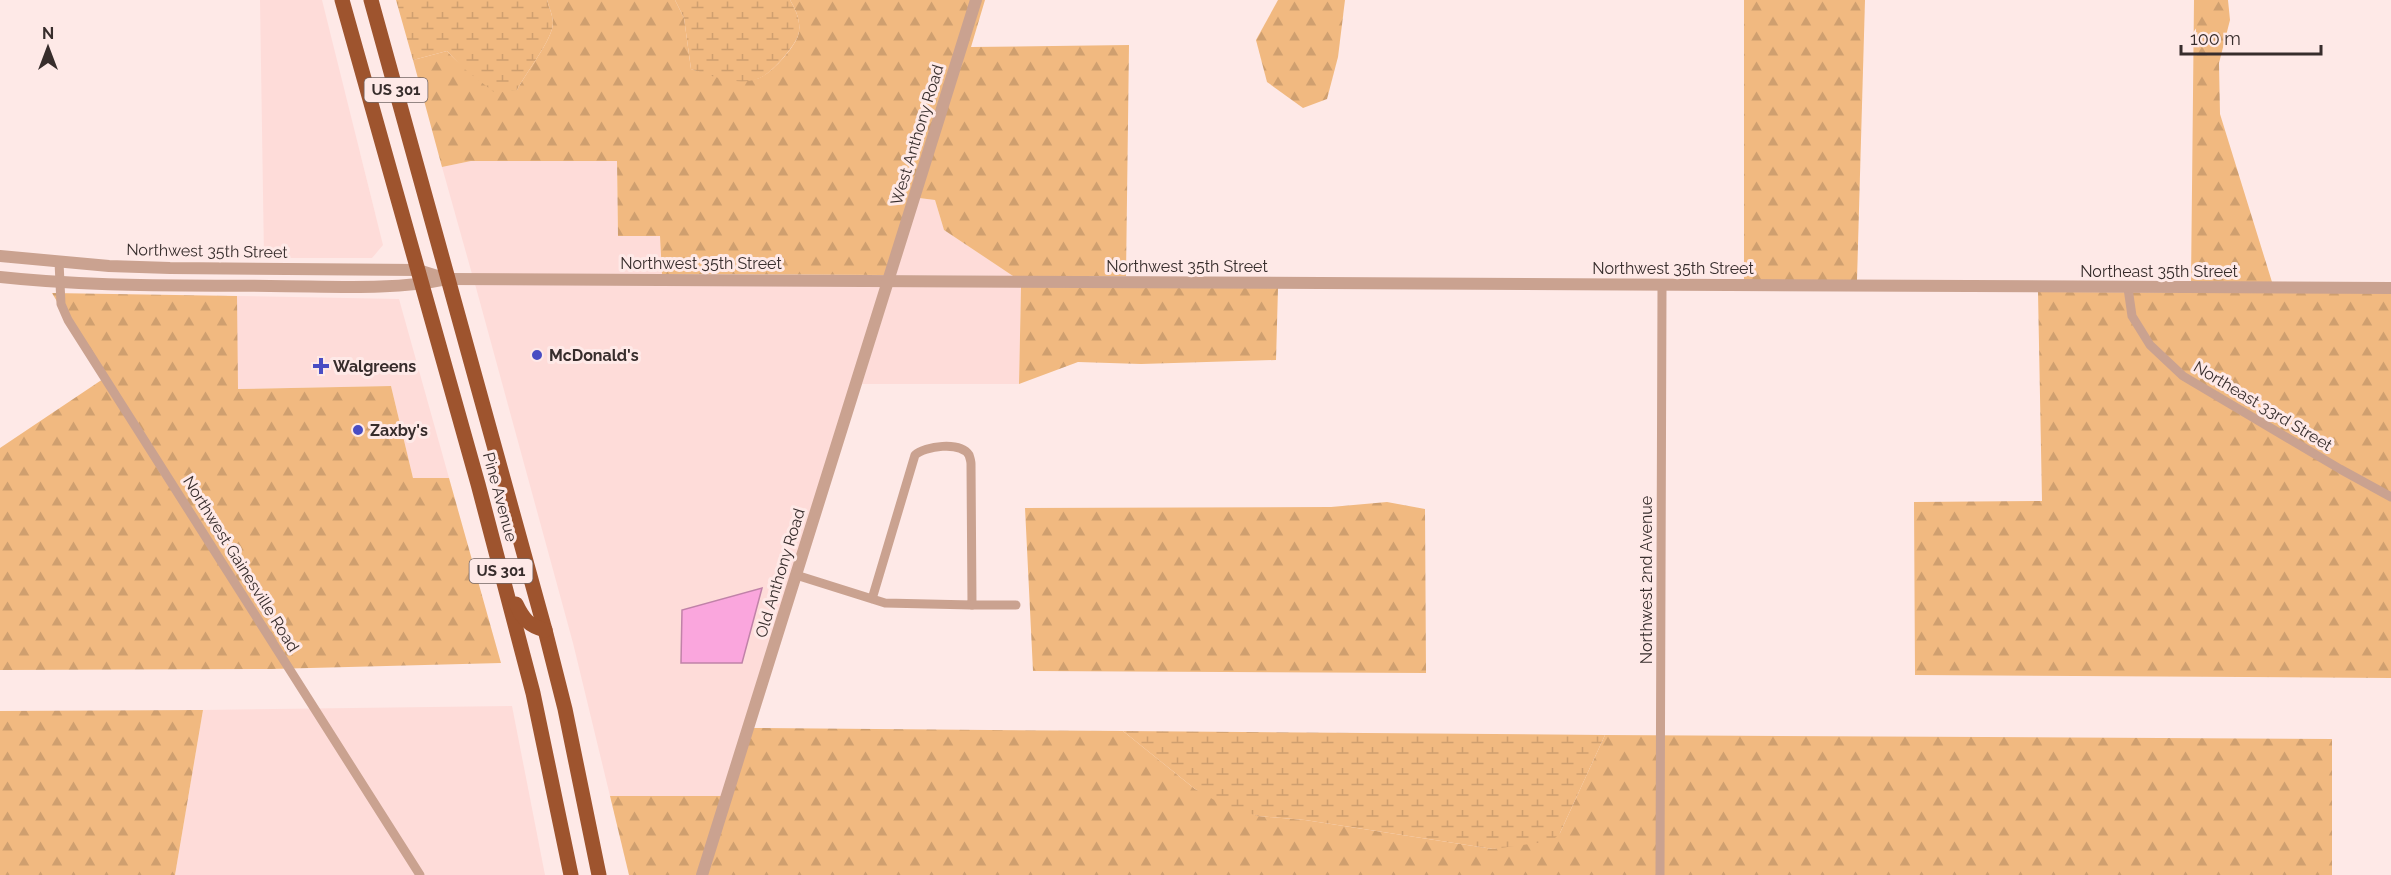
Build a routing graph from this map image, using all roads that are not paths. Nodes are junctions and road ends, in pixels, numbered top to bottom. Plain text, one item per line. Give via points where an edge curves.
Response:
1 (342, 0) edge
2 (371, 0) edge
3 (976, 0) edge
4 (0, 256) edge
5 (59, 262) junction
6 (420, 277) junction
7 (0, 278) edge
8 (448, 279) junction
9 (889, 281) junction
10 (59, 283) junction
11 (1662, 285) junction
12 (1926, 286) joint
13 (2128, 288) junction
14 (2391, 288) edge
15 (2391, 497) edge
16 (796, 576) junction
17 (505, 583) junction
18 (872, 599) junction
19 (972, 605) junction
20 (1016, 605) dead end
21 (545, 630) junction
22 (420, 875) edge
23 (571, 875) edge
24 (599, 875) edge
25 (702, 875) edge
26 (1660, 875) edge

1 - 6 highway, US 301
2 - 8 highway, US 301
3 - 9 street, West Anthony Road
4 - 5 street, Northwest 35th Street
5 - 6 street, Northwest 35th Street
5 - 10 street, Northwest Gainesville Road
6 - 8 street, Northwest 35th Street
6 - 10 street, Northwest 35th Street via 315,286
6 - 17 highway, Pine Avenue / US 301
7 - 10 street, Northwest 35th Street
8 - 9 street, Northwest 35th Street
8 - 21 highway, Pine Avenue / US 301
9 - 11 street, Northwest 35th Street
9 - 16 street, Old Anthony Road
10 - 22 street, Northwest Gainesville Road via 61,304 68,320
11 - 12 street, Northwest 35th Street
11 - 26 street, Northwest 2nd Avenue
12 - 13 street, Northeast 35th Street
13 - 14 street, Northeast 35th Street
13 - 15 street, Northeast 33rd Street via 2132,316 2150,345 2183,376
16 - 18 street
16 - 25 street, Old Anthony Road
17 - 21 highway via 522,617 533,627
17 - 23 highway, Pine Avenue / US 301 via 533,693
18 - 19 street via 898,605
18 - 19 street via 915,455 930,447 956,448 969,455 971,464
19 - 20 street
21 - 24 highway, Pine Avenue / US 301

